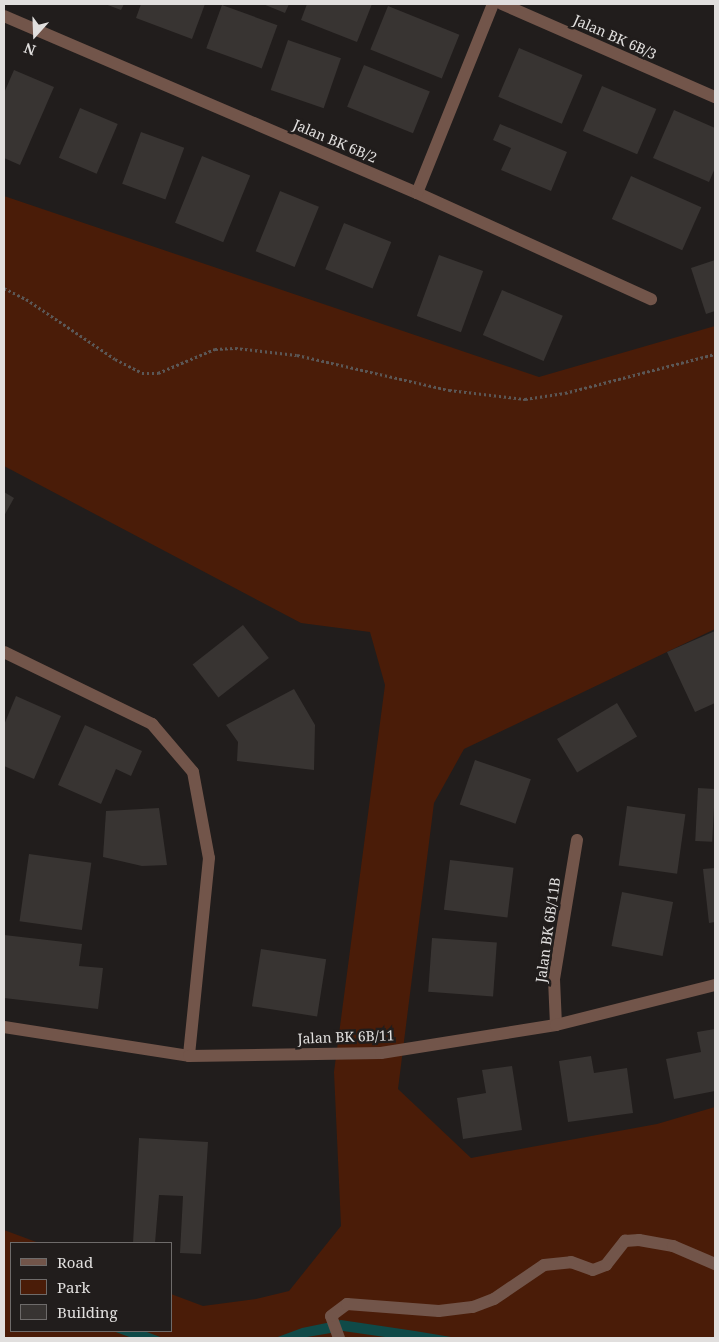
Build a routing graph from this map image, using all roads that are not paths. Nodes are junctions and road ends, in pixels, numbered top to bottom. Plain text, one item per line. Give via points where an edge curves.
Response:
1 (493, 4) edge
2 (502, 4) edge
3 (4, 16) edge
4 (715, 97) edge
5 (417, 193) junction
6 (651, 299) dead end
7 (4, 652) edge
8 (577, 840) dead end
9 (715, 985) edge
10 (556, 1025) junction
11 (4, 1027) edge
12 (189, 1056) junction
13 (715, 1264) edge
14 (339, 1338) edge

1 - 5 street
2 - 4 street, Jalan BK 6B/3
3 - 5 street, Jalan BK 6B/2
5 - 6 street, Jalan BK 6B/2
7 - 12 street via 152,724 193,772 209,858
8 - 10 street, Jalan BK 6B/11B via 554,979
9 - 10 street, Jalan BK 6B/11
10 - 12 street, Jalan BK 6B/11 via 381,1053
11 - 12 street, Jalan BK 6B/11
13 - 14 street via 673,1246 625,1241 606,1265 593,1270 572,1262 544,1265 494,1299 473,1307 439,1311 347,1304 331,1316

